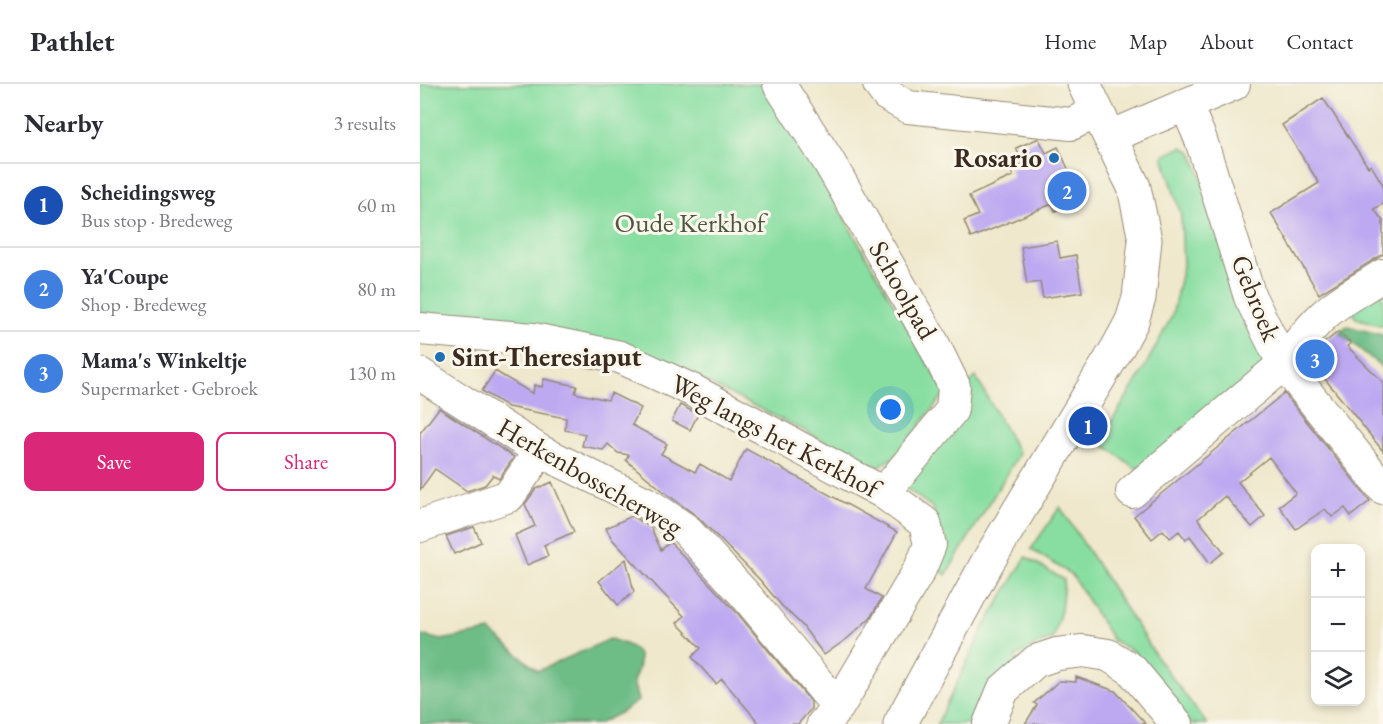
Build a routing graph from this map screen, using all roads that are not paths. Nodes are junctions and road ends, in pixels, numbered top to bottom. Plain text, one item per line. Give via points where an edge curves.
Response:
1 (779, 84) edge
2 (879, 84) edge
3 (1234, 84) edge
4 (1186, 105) junction
5 (1097, 111) edge
6 (1383, 275) edge
7 (420, 329) edge
8 (1283, 363) junction
9 (420, 374) edge
10 (540, 451) junction
11 (1383, 488) edge
12 (1132, 492) dead end
13 (884, 493) junction
14 (420, 526) edge
15 (831, 716) edge
16 (900, 724) edge
17 (989, 724) edge
18 (1177, 724) edge

1 - 13 street, Schoolpad via 830,162 954,386 952,410
2 - 5 street via 887,95 908,107 1071,124
3 - 4 street
4 - 5 street via 1145,121
4 - 8 street, Gebroek via 1201,140 1250,297
5 - 16 main road via 1134,187 1145,240 1139,298 1127,330 987,564
6 - 8 street, Gebroek via 1324,314
7 - 13 street, Weg langs het Kerkhof via 533,339 620,357 692,390
8 - 11 street
8 - 12 street
9 - 10 street, Herkenbosscherweg
10 - 14 street via 509,496
10 - 15 street, Herkenbosscherweg via 648,504 685,529 748,598
13 - 15 street, Weg langs het Kerkhof via 925,523 930,545 897,609
17 - 18 street via 1004,690 1036,661 1083,651 1108,655 1131,669

